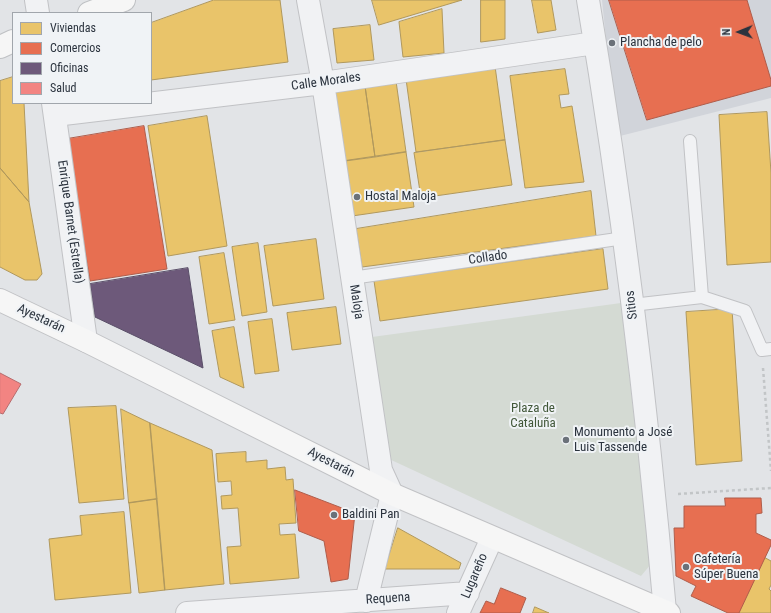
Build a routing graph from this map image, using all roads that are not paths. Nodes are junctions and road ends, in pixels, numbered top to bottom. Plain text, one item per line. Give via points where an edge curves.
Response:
1 (36, 0) edge
2 (124, 0) edge
3 (308, 0) edge
4 (588, 0) edge
5 (38, 12) edge
6 (92, 12) edge
7 (12, 42) edge
8 (595, 43) junction
9 (0, 47) edge
10 (323, 83) junction
11 (152, 100) edge
12 (106, 104) edge
13 (54, 109) edge
14 (690, 141) dead end
15 (624, 238) junction
16 (352, 278) junction
17 (702, 297) junction
18 (0, 300) edge
19 (632, 305) junction
20 (86, 341) junction
21 (766, 349) edge
22 (392, 494) junction
23 (492, 538) junction
24 (468, 593) junction
25 (366, 601) junction
26 (667, 612) edge
27 (187, 613) edge
28 (458, 613) edge

1 - 5 street
2 - 6 main road
3 - 10 street, Maloja
4 - 8 street, Sitios
7 - 9 main road
8 - 10 street, Calle Morales
8 - 15 street, Sitios
10 - 11 street, Calle Morales
10 - 16 street, Maloja
12 - 13 street, Calle Morales
13 - 20 street, Enrique Barnet (Estrella)
14 - 17 lane
15 - 16 lane, Collado
15 - 19 street, Sitios
16 - 22 street, Maloja via 381,470
17 - 19 lane
17 - 21 lane via 745,311
18 - 20 main road, Ayestarán
19 - 26 street, Sitios
20 - 22 main road, Ayestarán
22 - 23 main road, Ayestarán
22 - 25 street
23 - 24 street, Lugareño
23 - 26 main road, Ayestarán
24 - 25 street, Requena
24 - 28 street, Lugareño
25 - 27 street, Requena

